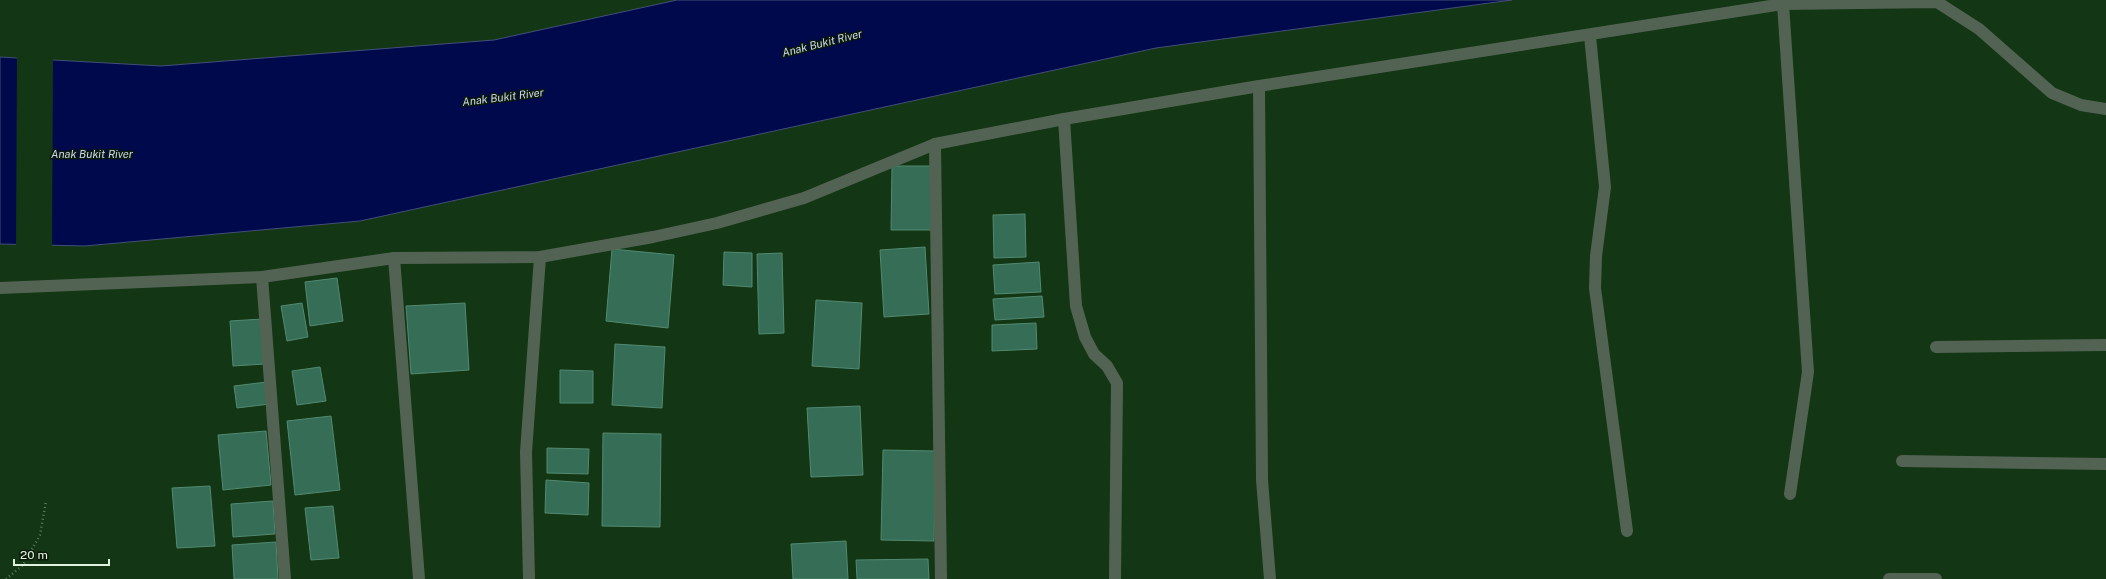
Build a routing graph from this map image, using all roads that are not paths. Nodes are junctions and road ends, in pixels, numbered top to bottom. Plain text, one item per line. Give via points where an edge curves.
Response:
1 (1783, 4) junction
2 (1590, 36) junction
3 (1259, 86) junction
4 (2106, 109) edge
5 (1064, 119) junction
6 (935, 144) junction
7 (540, 256) junction
8 (394, 258) junction
9 (262, 278) junction
10 (0, 288) edge
11 (2106, 345) edge
12 (1936, 347) dead end
13 (1902, 461) dead end
14 (2106, 464) edge
15 (1790, 494) dead end
16 (1627, 531) dead end
17 (285, 579) edge
18 (419, 579) edge
19 (529, 579) edge
20 (941, 579) edge
21 (1115, 579) edge
22 (1270, 579) edge
23 (1889, 579) edge
24 (1936, 579) edge

1 - 2 street
1 - 4 street via 1937,2 1979,30 2052,93 2081,106
1 - 15 street via 1808,372
2 - 3 street
2 - 16 street via 1605,187 1596,256 1595,288
3 - 5 street
3 - 22 street via 1262,480
5 - 6 street
5 - 21 street via 1076,306 1085,336 1094,354 1107,366 1117,383
6 - 7 street via 804,198 717,223
6 - 20 street
7 - 8 street
7 - 19 street via 526,452
8 - 9 street
8 - 18 street
9 - 10 street
9 - 17 street
11 - 12 street
13 - 14 street
23 - 24 street

